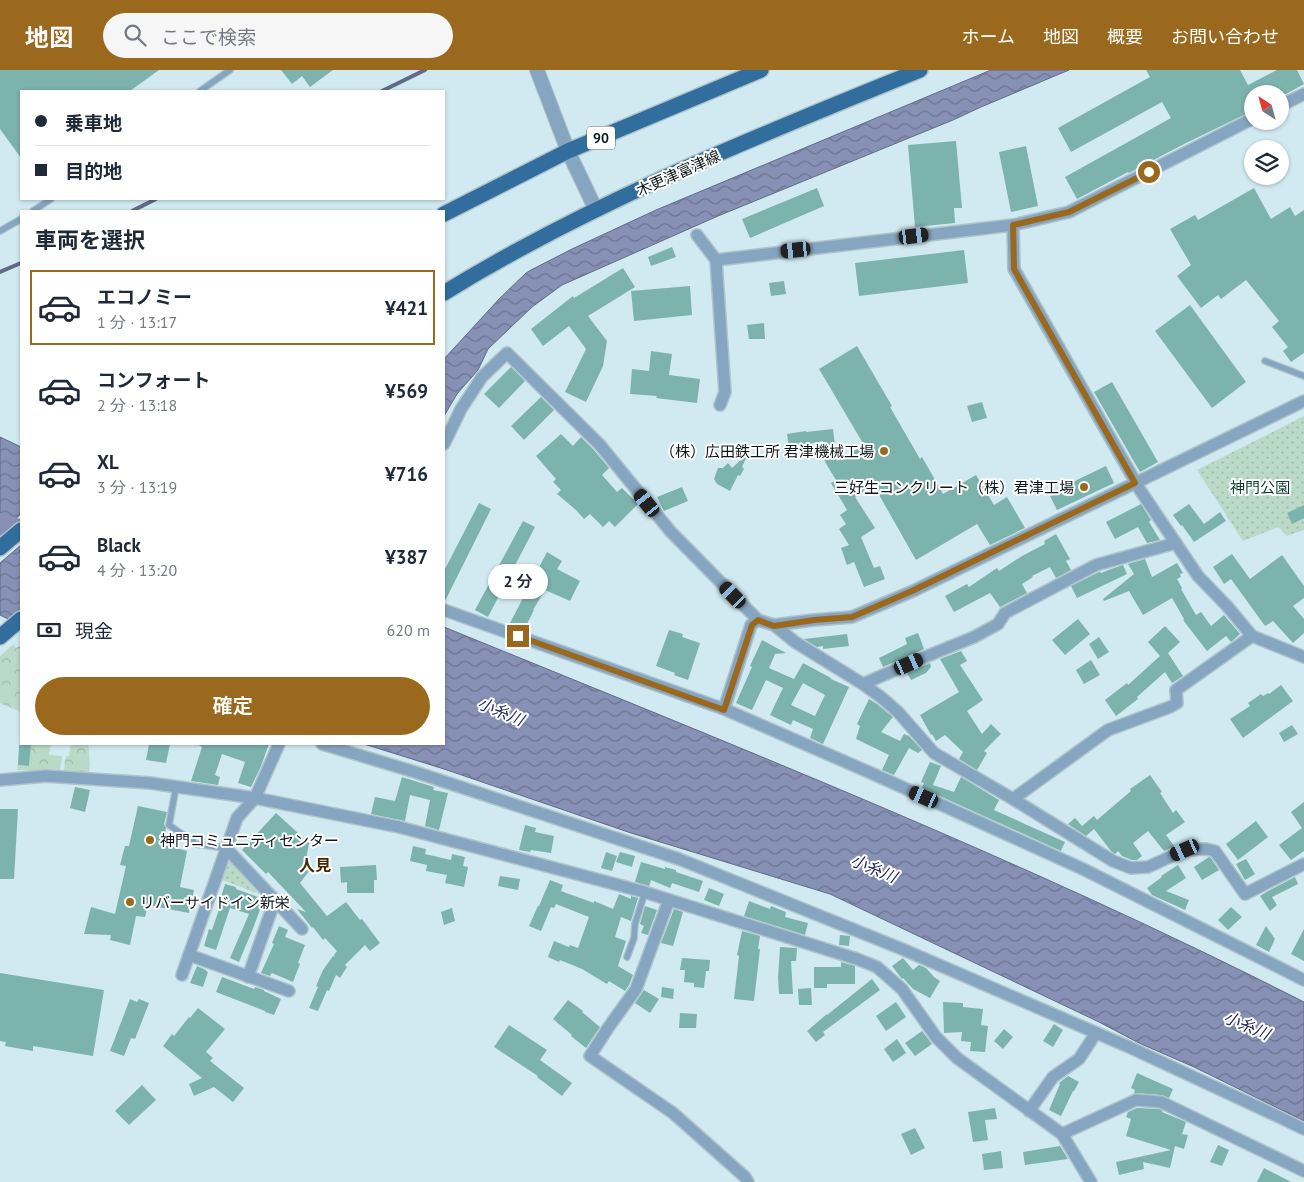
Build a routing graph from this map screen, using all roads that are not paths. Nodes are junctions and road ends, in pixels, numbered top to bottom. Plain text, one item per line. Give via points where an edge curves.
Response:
1 (230, 70) edge
2 (538, 70) edge
3 (761, 70) edge
4 (920, 70) edge
5 (201, 90) edge
6 (1304, 94) edge
7 (1289, 102) edge
8 (1244, 123) edge
9 (568, 151) junction
10 (50, 200) edge
11 (34, 210) edge
12 (596, 210) junction
13 (445, 213) edge
14 (20, 219) edge
15 (1013, 225) junction
16 (0, 231) edge
17 (697, 235) dead end
18 (716, 260) junction
19 (445, 292) edge
20 (1264, 361) dead end
21 (1304, 376) edge
22 (1304, 401) edge
23 (720, 406) dead end
24 (445, 442) edge
25 (1135, 483) junction
26 (20, 531) edge
27 (1176, 544) junction
28 (0, 548) edge
29 (445, 610) edge
30 (20, 620) edge
31 (758, 620) junction
32 (774, 626) junction
33 (1252, 636) junction
34 (0, 637) edge
35 (1304, 657) edge
36 (863, 684) junction
37 (724, 710) junction
38 (279, 745) edge
39 (325, 745) edge
40 (0, 780) edge
41 (176, 787) junction
42 (255, 798) junction
43 (1013, 799) junction
44 (226, 848) junction
45 (1304, 864) edge
46 (645, 892) junction
47 (275, 900) junction
48 (669, 900) junction
49 (302, 930) dead end
50 (188, 955) junction
51 (627, 957) dead end
52 (182, 975) dead end
53 (248, 976) junction
54 (1304, 980) edge
55 (289, 991) dead end
56 (1096, 1033) junction
57 (1029, 1111) junction
58 (1304, 1129) edge
59 (1062, 1134) junction
60 (1304, 1171) edge
61 (748, 1182) edge
62 (1091, 1182) edge

1 - 5 lane
2 - 9 street
3 - 9 main road, 90
4 - 12 main road, 木更津富津線 via 801,118
6 - 7 street
8 - 15 street via 1069,212
9 - 12 street
9 - 13 main road, 90
10 - 11 lane
12 - 19 main road, 木更津富津線
14 - 16 lane
15 - 18 street
15 - 25 street via 1014,269
17 - 18 street
18 - 23 street via 725,392
20 - 21 lane
22 - 25 street
24 - 31 street via 482,377 507,353 600,445 671,532
25 - 27 street
25 - 32 street via 852,617
26 - 28 main road
27 - 33 street via 1198,576
27 - 36 street via 1096,566 1004,613 998,624 974,637
29 - 37 street
30 - 34 main road
31 - 32 street
31 - 37 street via 752,625
32 - 36 street
33 - 35 street
33 - 43 street via 1176,690 1177,703 1170,708 1108,730
36 - 43 street via 898,712 934,753
37 - 54 street via 1083,869
38 - 42 street
39 - 56 street via 678,859 902,948
40 - 41 street via 46,776
41 - 42 street
41 - 44 lane via 169,824 196,844
42 - 44 street via 237,818
42 - 46 street via 399,827
43 - 45 street via 1112,861 1132,868 1148,867 1185,850 1215,851 1245,894
44 - 47 street
44 - 50 street
46 - 48 street
46 - 51 lane
47 - 49 street
47 - 53 street
48 - 57 street via 877,967 902,989 936,1037 957,1058
48 - 61 street via 636,989 590,1056 673,1113
50 - 52 street
50 - 53 street
53 - 55 street
56 - 57 street via 1079,1059 1053,1077
56 - 58 street
57 - 59 street
59 - 60 street via 1136,1100 1161,1102
59 - 62 street

